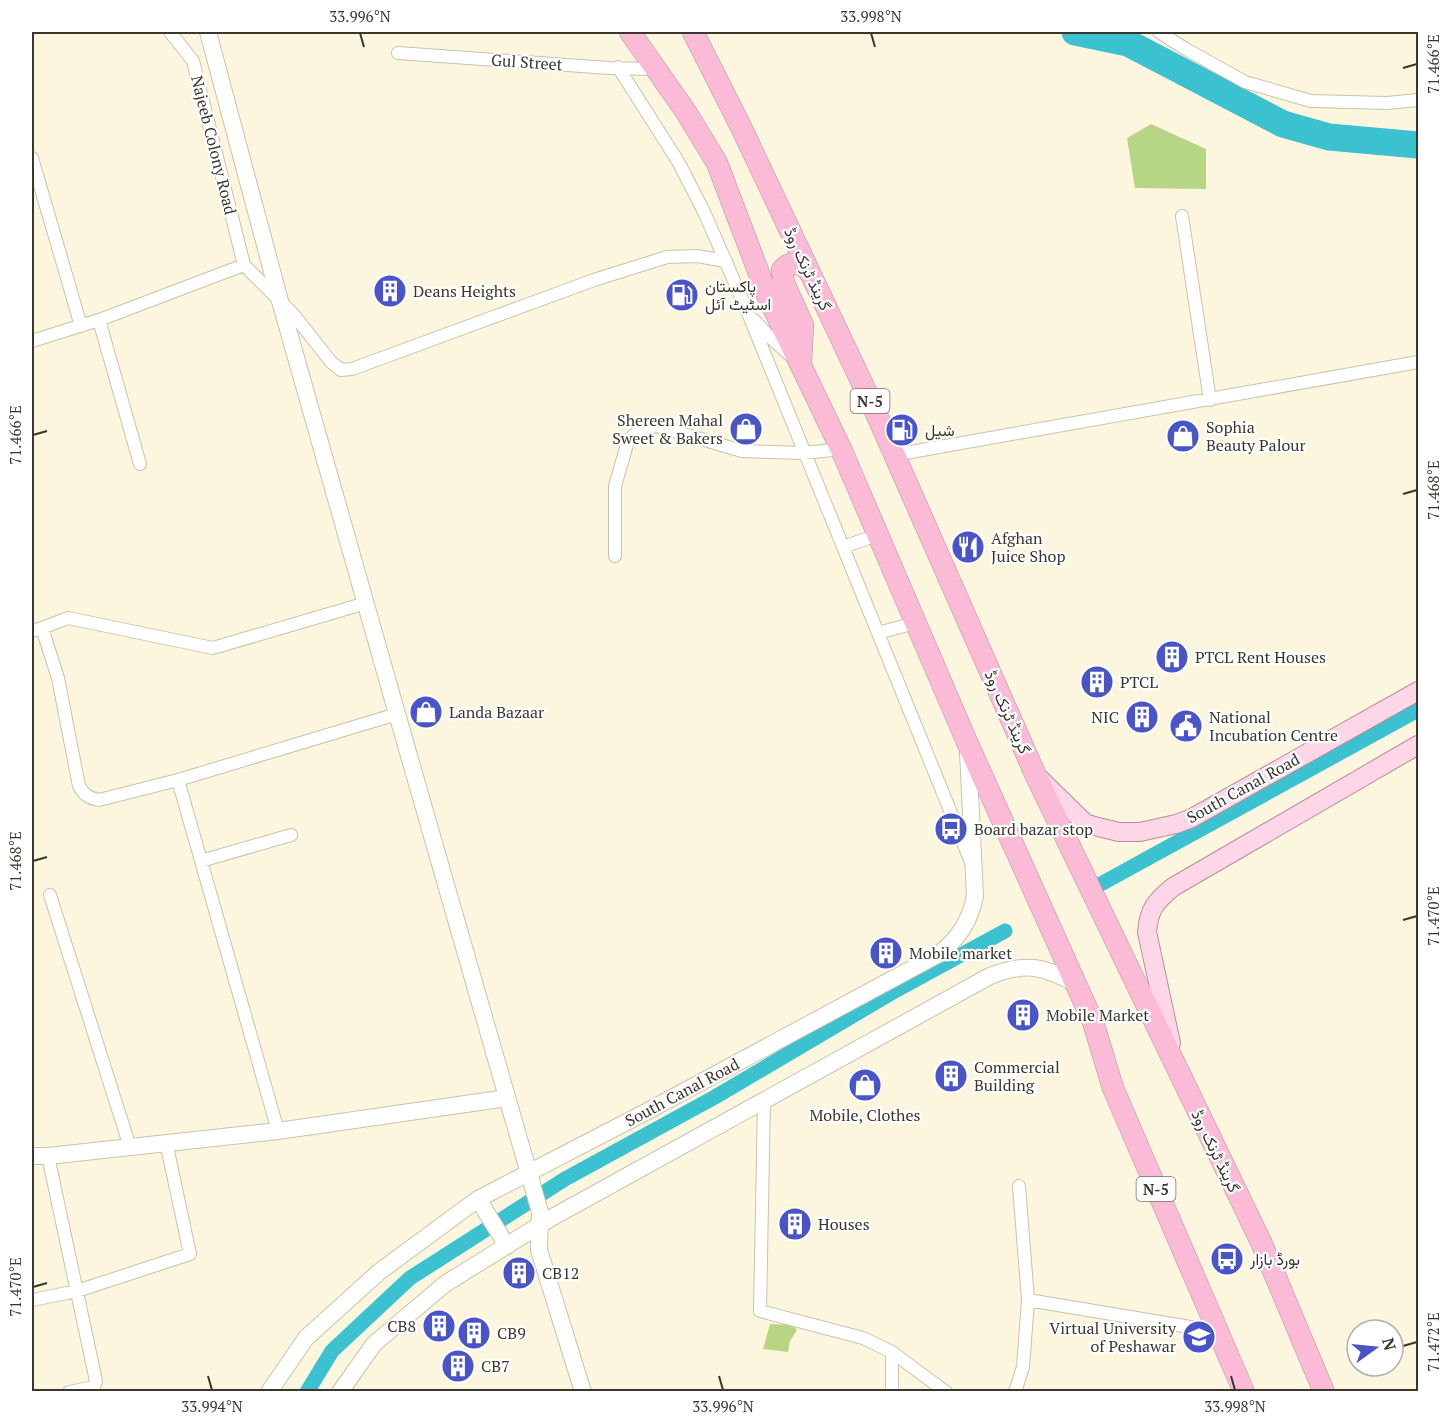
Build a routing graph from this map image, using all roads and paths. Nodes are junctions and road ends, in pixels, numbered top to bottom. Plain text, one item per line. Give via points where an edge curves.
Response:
1 (170, 32) edge
2 (208, 32) edge
3 (630, 32) edge
4 (693, 32) edge
5 (1160, 32) edge
6 (398, 52) dead end
7 (618, 67) junction
8 (655, 69) junction
9 (1419, 100) edge
10 (32, 158) edge
11 (1182, 216) dead end
12 (726, 261) junction
13 (244, 266) junction
14 (809, 271) junction
15 (280, 301) junction
16 (748, 313) junction
17 (99, 320) junction
18 (81, 326) junction
19 (32, 341) edge
20 (1419, 362) edge
21 (801, 364) junction
22 (1210, 400) junction
23 (841, 449) junction
24 (804, 453) junction
25 (894, 455) junction
26 (140, 464) dead end
27 (878, 535) junction
28 (843, 547) junction
29 (615, 556) dead end
30 (366, 603) junction
31 (915, 623) junction
32 (37, 629) edge
33 (878, 633) junction
34 (1419, 691) edge
35 (397, 714) junction
36 (967, 742) junction
37 (1419, 745) edge
38 (1036, 776) junction
39 (178, 780) junction
40 (291, 835) dead end
41 (201, 861) junction
42 (976, 874) junction
43 (50, 895) dead end
44 (1065, 979) junction
45 (1176, 1069) junction
46 (507, 1098) junction
47 (764, 1100) junction
48 (278, 1131) junction
49 (166, 1142) junction
50 (130, 1147) junction
51 (40, 1156) edge
52 (528, 1174) junction
53 (1019, 1186) dead end
54 (479, 1200) junction
55 (540, 1218) junction
56 (506, 1244) junction
57 (77, 1291) junction
58 (32, 1300) edge
59 (1028, 1300) junction
60 (1208, 1330) dead end
61 (892, 1352) junction
62 (69, 1392) edge
63 (269, 1392) edge
64 (340, 1392) edge
65 (583, 1392) edge
66 (892, 1392) edge
67 (945, 1392) edge
68 (1015, 1392) edge
69 (1244, 1392) edge
70 (1324, 1392) edge

1 - 13 street, Najeeb Colony Road via 193,61
2 - 15 main road
3 - 8 highway, N-5
4 - 14 highway, گرینڈ ٹرنک روڈ / N-5
5 - 9 street via 1245,82 1311,101
6 - 7 street, Gul Street
7 - 8 street, Gul Street
7 - 12 street via 679,163
8 - 21 highway, N-5 via 717,163 768,297
10 - 18 street
11 - 22 street
12 - 15 street via 697,256 667,257 594,279 341,370
12 - 16 street
13 - 15 street
13 - 17 street
14 - 21 highway via 795,263 782,270 803,325
14 - 25 highway, گرینڈ ٹرنک روڈ / N-5
15 - 30 main road
16 - 21 street
16 - 24 street
17 - 18 street
17 - 26 street
18 - 19 street
20 - 22 street
21 - 23 highway, N-5
22 - 25 street
23 - 24 street
23 - 27 highway, N-5
24 - 28 street
24 - 29 street via 742,451 657,426 640,429 628,441 615,486
25 - 38 highway, گرینڈ ٹرنک روڈ / N-5
27 - 28 street
27 - 31 highway, N-5
28 - 33 street
30 - 32 street via 213,648 68,618
30 - 35 main road
31 - 33 street
31 - 36 highway, N-5
32 - 39 street via 58,678 85,796 99,800
33 - 42 street
34 - 38 main road, South Canal Road via 1192,818 1159,829 1119,832 1085,823
35 - 39 street
35 - 46 main road
36 - 42 main road, South Canal Road
36 - 44 highway, N-5 via 1059,946
37 - 45 main road via 1173,887 1154,905 1147,932
38 - 45 highway, گرینڈ ٹرنک روڈ / N-5
39 - 41 street
40 - 41 street
41 - 48 street
42 - 52 main road, South Canal Road via 975,896 966,925 939,954
43 - 50 street
44 - 47 main road via 1035,966 990,976
44 - 69 highway, N-5 via 1093,1022 1113,1088
45 - 70 highway, گرینڈ ٹرنک روڈ / N-5 via 1261,1242
46 - 48 main road
46 - 52 main road
47 - 55 main road
47 - 61 street via 760,1311 863,1338
48 - 49 main road
49 - 50 main road
49 - 57 street via 190,1254
50 - 51 main road
51 - 57 street
52 - 54 main road, South Canal Road
52 - 55 main road
53 - 59 street
54 - 56 main road
54 - 63 main road, South Canal Road via 379,1272 306,1338
55 - 56 main road
55 - 65 main road via 539,1250
56 - 64 main road via 445,1284 374,1344
57 - 58 street
57 - 62 street via 96,1384
59 - 60 street
59 - 68 street via 1023,1367
61 - 66 street
61 - 67 street

